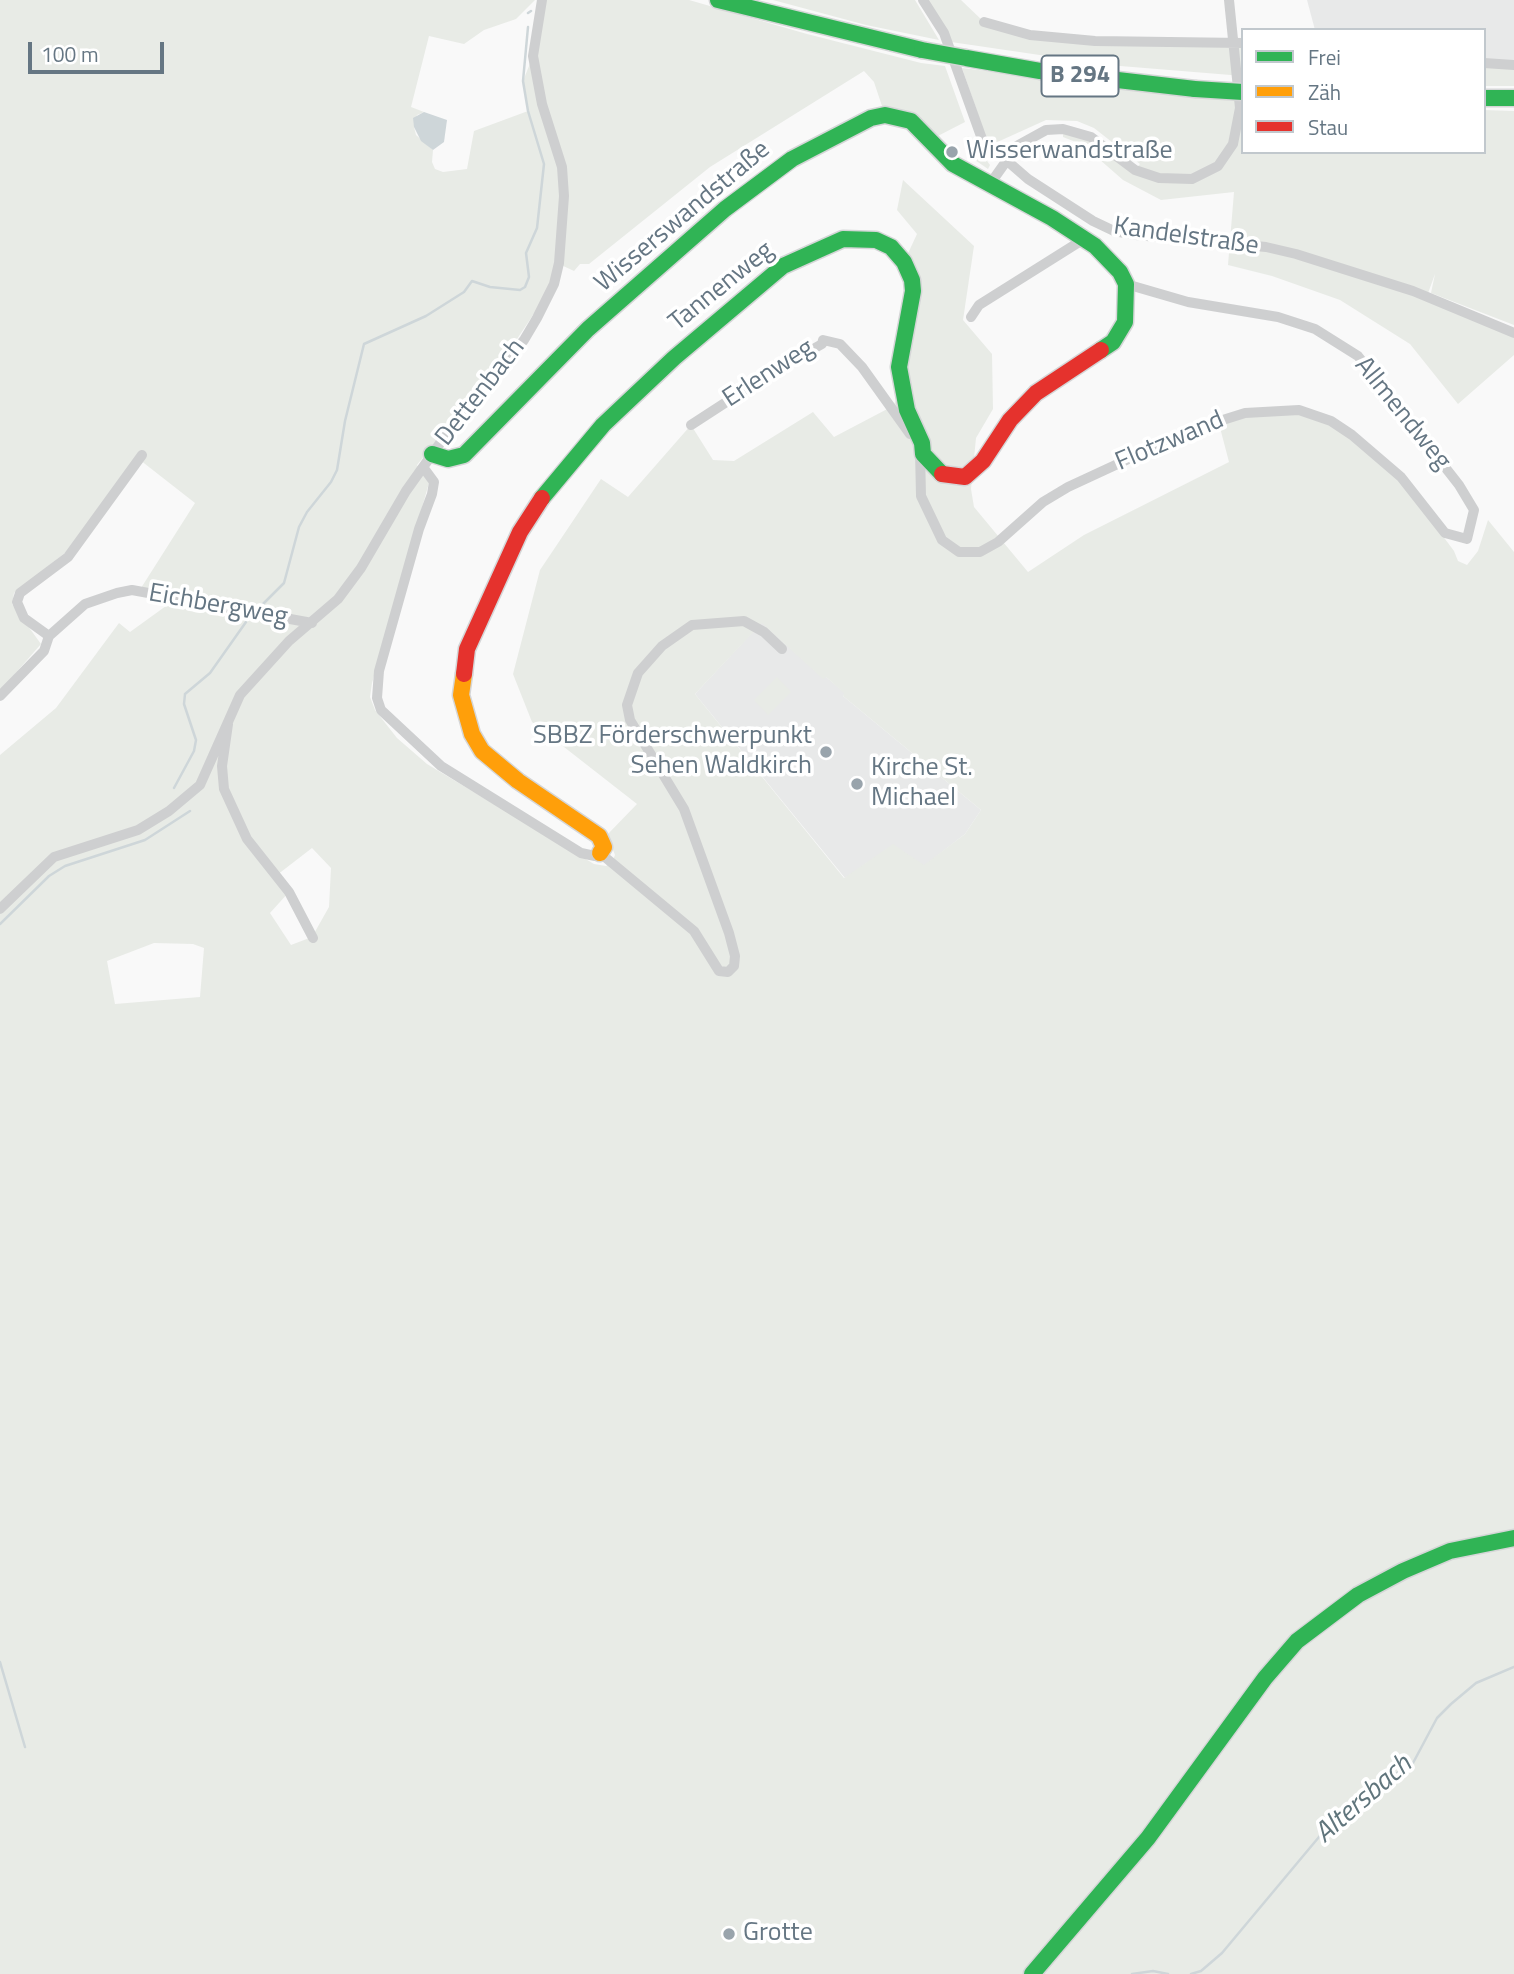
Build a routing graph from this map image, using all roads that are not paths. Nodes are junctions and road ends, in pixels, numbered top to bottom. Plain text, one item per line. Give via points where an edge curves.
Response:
1 (718, 0) edge
2 (923, 0) edge
3 (1229, 0) edge
4 (541, 5) edge
5 (984, 22) dead end
6 (1239, 43) edge
7 (1486, 64) edge
8 (1514, 65) edge
9 (1241, 92) edge
10 (1486, 98) edge
11 (1514, 98) edge
12 (1005, 160) junction
13 (990, 184) junction
14 (1084, 239) junction
15 (1126, 284) junction
16 (971, 317) dead end
17 (1514, 333) edge
18 (691, 425) dead end
19 (923, 454) junction
20 (142, 455) dead end
21 (428, 461) junction
22 (1467, 540) joint
23 (312, 623) junction
24 (48, 636) junction
25 (782, 649) dead end
26 (0, 696) edge
27 (229, 714) junction
28 (600, 853) junction
29 (0, 909) edge
30 (313, 938) dead end
31 (1514, 1538) edge
32 (1032, 1974) edge

1 - 9 main road, B 294, bridge via 922,50 1040,71
2 - 12 street, Kandelstraße via 944,33 982,139
3 - 6 street
4 - 21 street, Dettenbach via 533,56 562,167 564,196 557,273 524,340
5 - 6 street via 1030,34 1095,41
6 - 12 street via 1238,126 1227,156 1207,173 1179,181 1159,178 1135,170 1091,137 1063,129 1034,135
7 - 8 street
10 - 11 main road
12 - 13 street
12 - 17 street, Kandelstraße via 1114,231 1296,254 1427,296
13 - 14 main road
13 - 21 main road, Wisserswandstraße via 953,164 911,121 885,115 871,118 792,159 725,209 580,336 464,455
14 - 15 main road
14 - 16 street via 979,305
15 - 19 main road via 1125,322 1113,342 1036,393 1010,420 975,470 954,478 942,474
15 - 22 street, Allmendweg via 1188,302 1278,317 1315,329 1358,356 1465,493 1474,510
18 - 19 street, Erlenweg via 823,340 840,344 862,367
19 - 22 street, Flotzwand via 921,496 942,540 959,552 980,552 1068,487 1191,430 1245,413 1299,410 1331,421 1352,435 1396,471 1445,533
19 - 28 main road, Tannenweg via 907,410 899,367 912,280 891,247 859,237 829,243 763,281 637,391 553,482 520,532 487,600 467,649 461,695 471,734 482,751 599,836 604,848
20 - 24 street via 68,558 20,593 17,602 24,618
21 - 23 street, Dettenbach via 361,568
21 - 28 street via 432,494 379,671 377,698 382,710 452,774 580,853
23 - 24 street, Eichbergweg via 132,590 85,604
23 - 27 street, Dettenbach via 260,670
24 - 26 street, Eichbergweg via 44,651
25 - 28 street via 744,621 692,625 662,646 638,673 627,705 630,720 684,809 735,956 728,972 719,971 685,922
27 - 29 street, Dettenbach via 200,785 191,793 138,830 54,857
27 - 30 street, Dettenbach via 223,789 247,839 289,892
31 - 32 main road via 1450,1551 1403,1571 1358,1595 1297,1641 1148,1838

